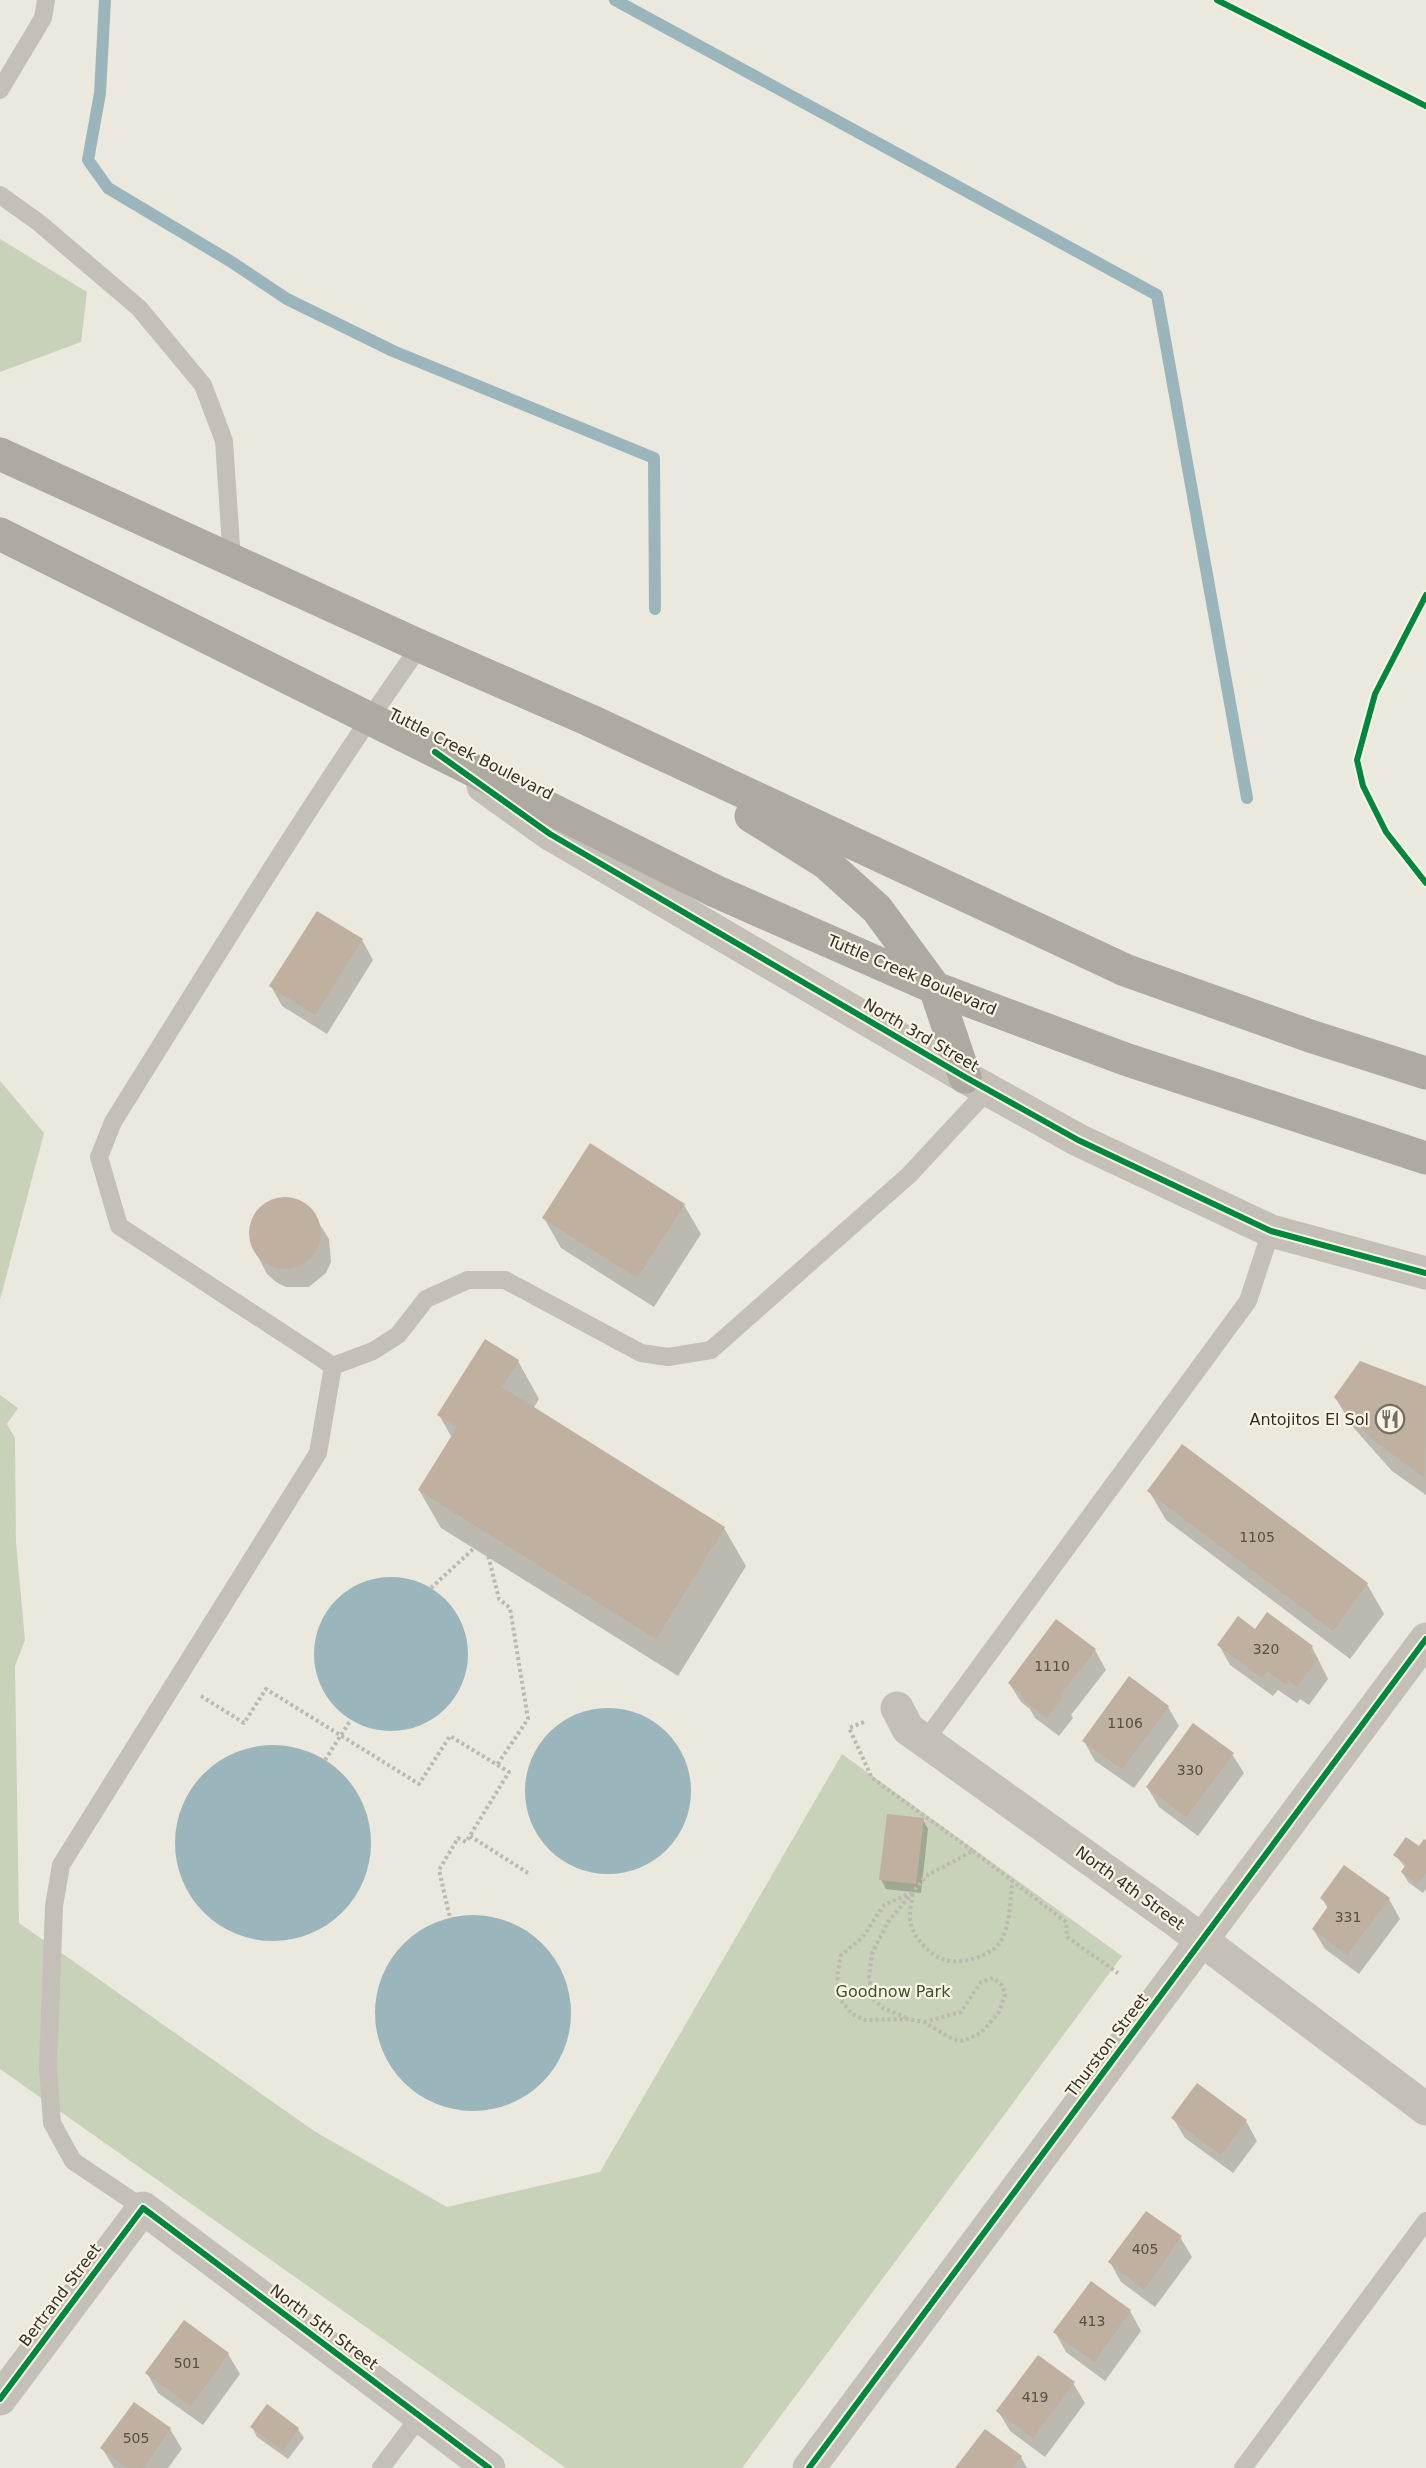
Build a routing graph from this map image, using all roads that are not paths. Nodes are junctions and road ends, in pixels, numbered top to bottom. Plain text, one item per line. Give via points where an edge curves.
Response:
1 (46, 0) edge
2 (0, 90) edge
3 (0, 195) edge
4 (0, 454) edge
5 (0, 534) edge
6 (232, 560) junction
7 (420, 646) junction
8 (369, 718) junction
9 (435, 752) junction
10 (680, 763) junction
11 (935, 988) junction
12 (1426, 1074) edge
13 (977, 1084) junction
14 (1426, 1158) edge
15 (1271, 1231) junction
16 (1426, 1274) edge
17 (333, 1366) junction
18 (1426, 1639) edge
19 (897, 1708) road end
20 (925, 1741) junction
21 (1202, 1940) junction
22 (1426, 2109) edge
23 (142, 2208) junction
24 (1426, 2221) edge
25 (0, 2399) edge
26 (420, 2416) junction
27 (381, 2468) edge
28 (489, 2468) edge
29 (809, 2468) edge
30 (1243, 2468) edge

1 - 2 lane via 43,18
3 - 6 lane via 38,222 139,308 202,385 224,441
4 - 6 highway
5 - 8 highway, Tuttle Creek Boulevard
6 - 7 highway
7 - 8 lane
7 - 10 highway
8 - 9 highway, Tuttle Creek Boulevard
8 - 17 lane via 113,1122 99,1157 119,1226
9 - 11 highway, Tuttle Creek Boulevard via 715,891
9 - 13 street, North 3rd Street via 550,834
10 - 11 highway via 737,807 826,862 877,909
10 - 12 highway via 1125,970
11 - 13 highway
11 - 14 highway, Tuttle Creek Boulevard via 1125,1059
13 - 15 street, North 3rd Street via 1078,1140
13 - 17 lane via 909,1175 711,1350 668,1357 640,1353 505,1280 468,1280 426,1299 398,1335 373,1352
15 - 16 street, North 3rd Street
15 - 20 lane via 1248,1301
17 - 23 lane via 318,1453 61,1865 54,1906 48,2068 52,2123 73,2161
18 - 21 street, Thurston Street
19 - 20 street, North 4th Street via 909,1729
20 - 21 street, North 4th Street
21 - 22 street, North 4th Street
21 - 29 street, Thurston Street
23 - 25 street, Bertrand Street
23 - 26 street, North 5th Street
24 - 30 lane
26 - 27 lane
26 - 28 street, North 5th Street

